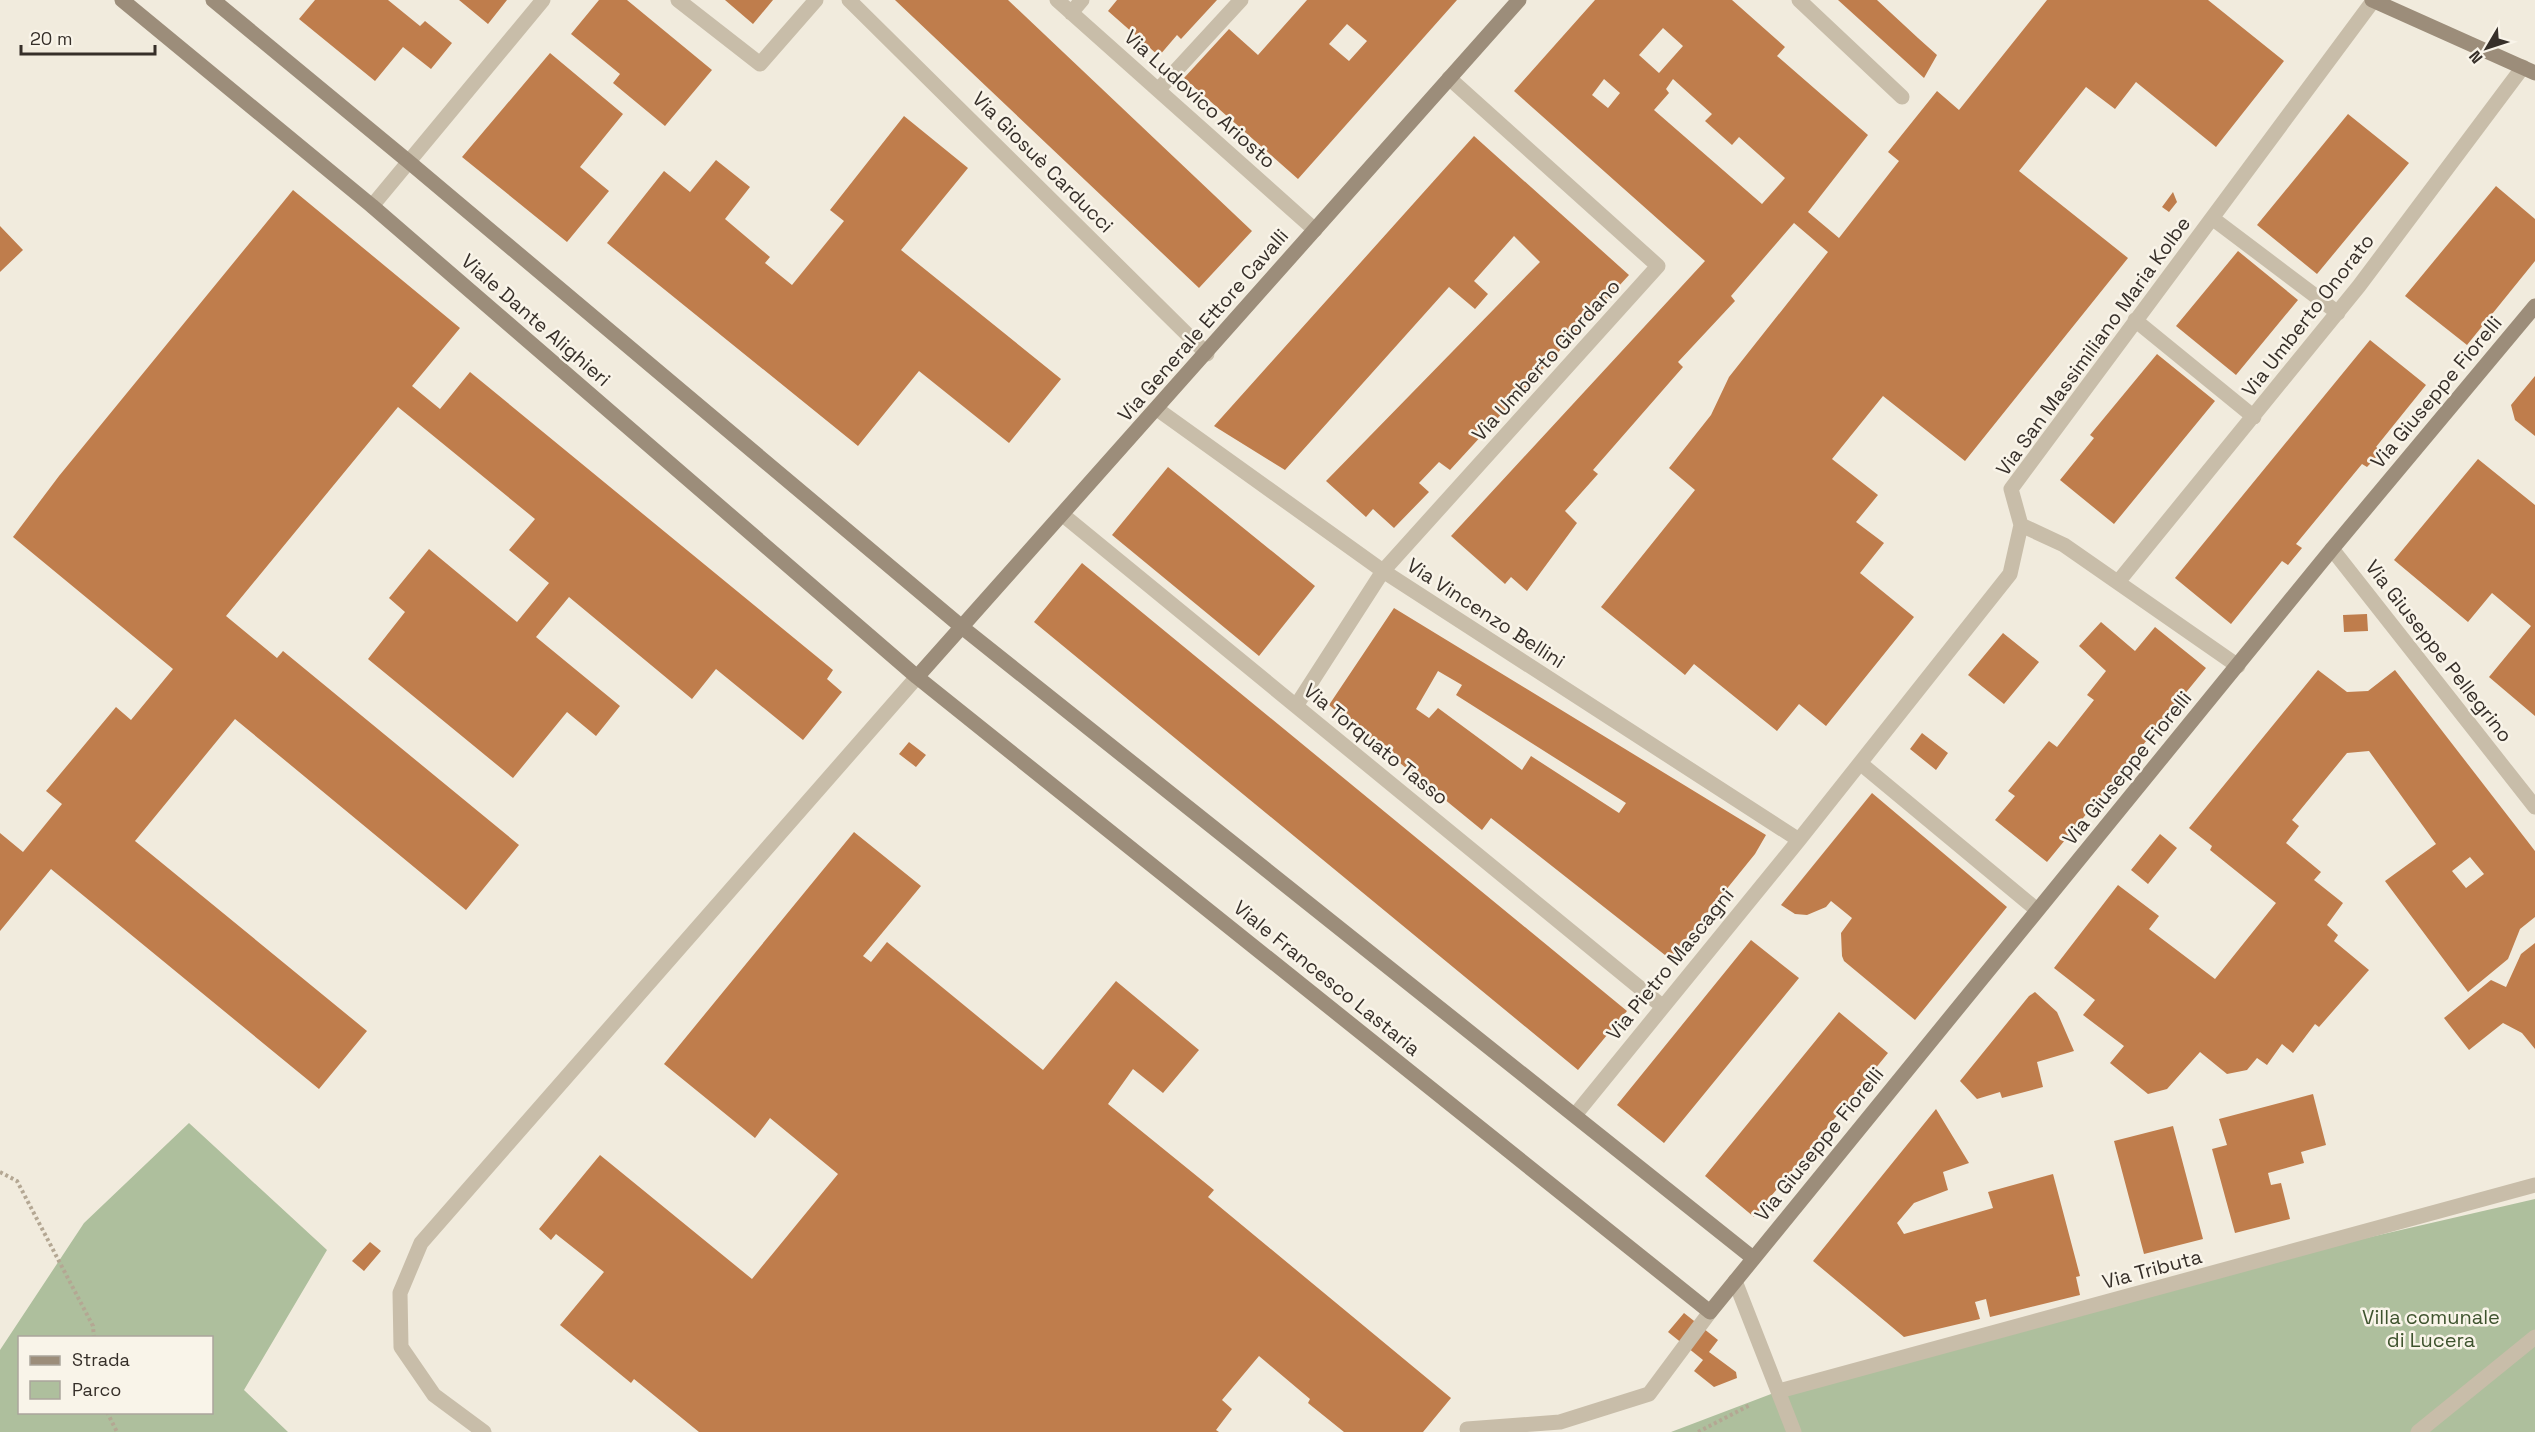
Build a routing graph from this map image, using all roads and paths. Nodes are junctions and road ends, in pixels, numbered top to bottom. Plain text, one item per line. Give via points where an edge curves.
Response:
1 (122, 0) edge
2 (213, 0) edge
3 (543, 0) edge
4 (678, 0) edge
5 (816, 0) edge
6 (849, 0) edge
7 (1057, 0) edge
8 (1082, 0) edge
9 (1241, 0) edge
10 (1519, 0) edge
11 (1799, 0) edge
12 (2372, 0) edge
13 (1071, 13) junction
14 (2529, 70) edge
15 (1449, 78) junction
16 (1158, 90) junction
17 (1902, 97) dead end
18 (409, 162) junction
19 (372, 206) junction
20 (2212, 218) junction
21 (1315, 230) junction
22 (2535, 306) edge
23 (2338, 313) junction
24 (2135, 320) junction
25 (1207, 354) junction
26 (1157, 409) junction
27 (2254, 417) junction
28 (1063, 515) junction
29 (2021, 525) junction
30 (2332, 549) junction
31 (1383, 572) junction
32 (2118, 582) junction
33 (963, 628) junction
34 (2238, 666) junction
35 (917, 677) junction
36 (1296, 706) junction
37 (1860, 763) junction
38 (2535, 807) edge
39 (1799, 840) junction
40 (2037, 910) junction
41 (1662, 1006) junction
42 (1575, 1115) junction
43 (0, 1172) edge
44 (2535, 1185) edge
45 (1753, 1258) junction
46 (1735, 1281) junction
47 (1710, 1312) junction
48 (94, 1336) edge
49 (2535, 1337) edge
50 (1779, 1391) junction
51 (108, 1414) edge
52 (1527, 1428) edge
53 (1467, 1430) dead end
54 (117, 1432) edge
55 (484, 1432) edge
56 (1698, 1432) edge
57 (1794, 1432) edge
58 (2418, 1432) edge

1 - 19 street, Viale Dante Alighieri
2 - 18 street, Viale Dante Alighieri
3 - 18 street
4 - 5 street via 760,64
6 - 25 street, Via Giosuè Carducci
7 - 13 street, Via Ludovico Ariosto
8 - 13 street
9 - 16 street
10 - 15 street, Via Generale Ettore Cavalli
11 - 17 street
12 - 14 street
12 - 20 street, Via San Massimiliano Maria Kolbe
13 - 16 street, Via Ludovico Ariosto
14 - 23 street, Via Umberto Onorato
15 - 21 street, Via Generale Ettore Cavalli
15 - 31 street, Via Umberto Giordano via 1658,266
16 - 21 street, Via Ludovico Ariosto
18 - 19 street
18 - 33 street, Viale Dante Alighieri
19 - 35 street, Viale Dante Alighieri
20 - 23 street
20 - 24 street, Via San Massimiliano Maria Kolbe
21 - 25 street, Via Generale Ettore Cavalli
22 - 30 street, Via Giuseppe Fiorelli
23 - 27 street, Via Umberto Onorato
24 - 27 street
24 - 29 street, Via San Massimiliano Maria Kolbe via 2011,489
25 - 26 street, Via Generale Ettore Cavalli
26 - 28 street, Via Generale Ettore Cavalli
26 - 31 street, Via Vincenzo Bellini
27 - 32 street, Via Umberto Onorato
28 - 33 street, Via Generale Ettore Cavalli
28 - 36 street, Via Torquato Tasso
29 - 32 street via 2064,545
29 - 37 street, Via San Massimiliano Maria Kolbe via 2010,574
30 - 34 street, Via Giuseppe Fiorelli
30 - 38 street, Via Giuseppe Pellegrino
31 - 36 street, Via Umberto Giordano
31 - 39 street, Via Vincenzo Bellini
32 - 34 street
33 - 35 street, Via Generale Ettore Cavalli
33 - 42 street
34 - 40 street, Via Giuseppe Fiorelli
35 - 47 street, Viale Francesco Lastaria
35 - 55 street via 421,1243 400,1293 401,1347 434,1395
36 - 41 street, Via Torquato Tasso
37 - 39 street, Via San Massimiliano Maria Kolbe
37 - 40 street
39 - 41 street, Via Pietro Mascagni
40 - 45 street, Via Giuseppe Fiorelli
41 - 42 street, Via Pietro Mascagni
42 - 45 street
43 - 48 path via 17,1182 93,1326
44 - 50 street, Via Tributa
45 - 46 street, Via Giuseppe Fiorelli
46 - 47 street, Via Giuseppe Fiorelli
46 - 50 street
47 - 52 street via 1649,1394 1560,1422
49 - 58 street
50 - 56 path
50 - 57 street
51 - 54 path
52 - 53 street

